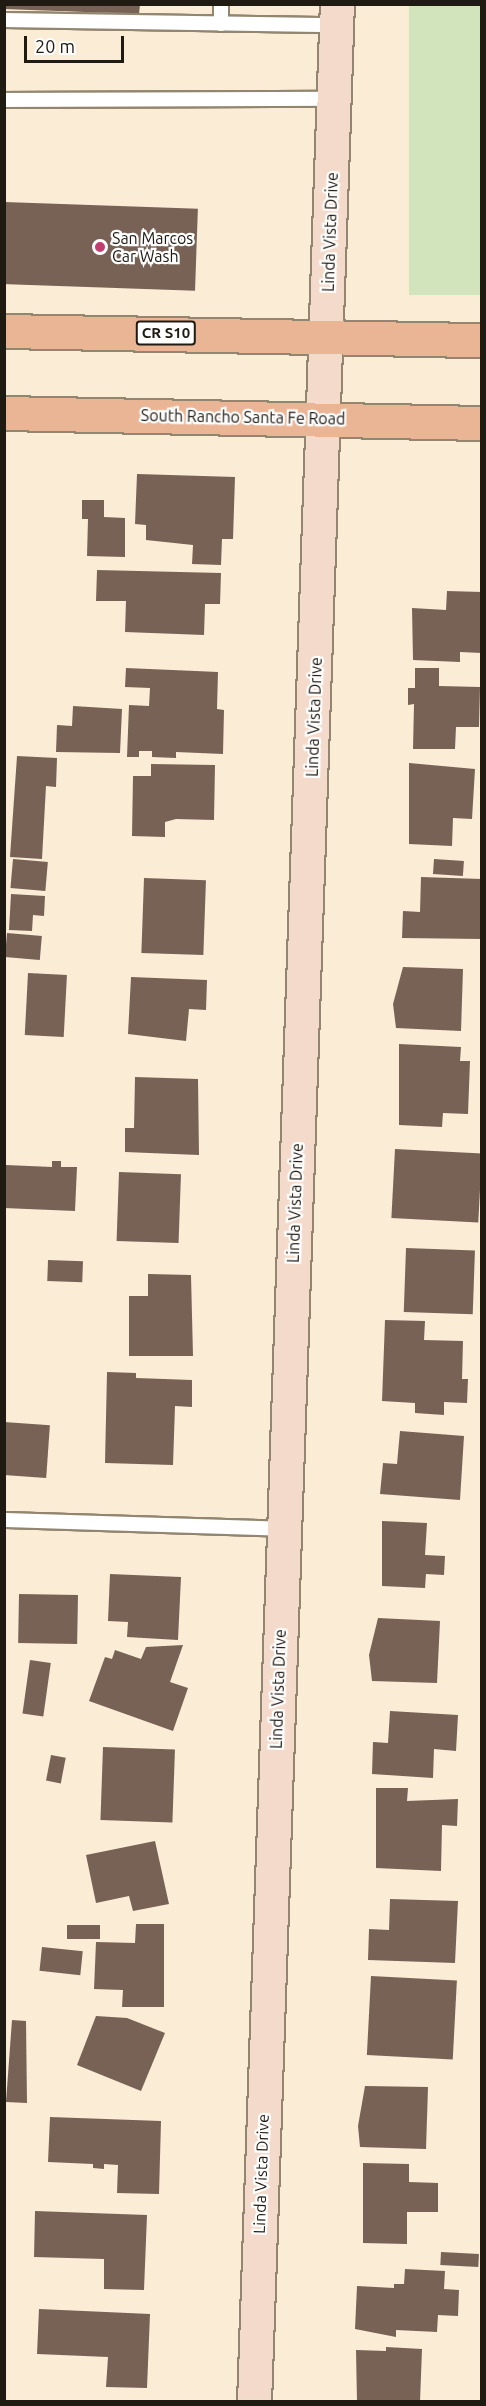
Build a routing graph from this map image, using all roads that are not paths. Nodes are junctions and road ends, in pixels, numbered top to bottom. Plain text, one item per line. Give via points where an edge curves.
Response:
1 (221, 4) edge
2 (336, 15) edge
3 (4, 20) edge
4 (221, 24) junction
5 (334, 99) junction
6 (4, 100) edge
7 (4, 331) edge
8 (327, 334) junction
9 (482, 340) edge
10 (4, 413) edge
11 (325, 417) junction
12 (482, 423) edge
13 (4, 1520) edge
14 (283, 1529) junction
15 (254, 2402) edge

1 - 4 lane
2 - 4 lane
2 - 5 main road, Linda Vista Drive
3 - 4 lane
5 - 6 lane
5 - 8 main road, Linda Vista Drive
7 - 8 main road, CR S10
8 - 9 main road, CR S10
8 - 11 main road, Linda Vista Drive
10 - 11 main road, South Rancho Santa Fe Road
11 - 12 main road, South Rancho Santa Fe Road
11 - 14 main road, Linda Vista Drive
13 - 14 lane
14 - 15 main road, Linda Vista Drive

